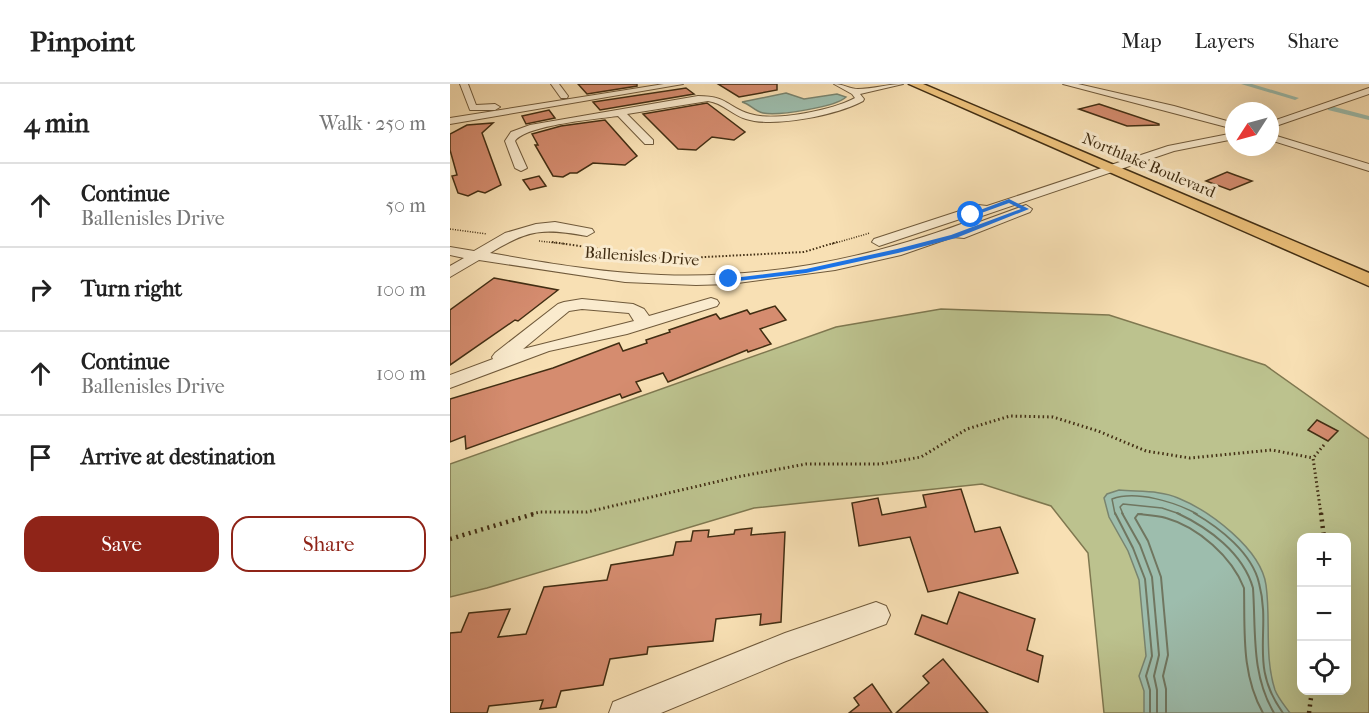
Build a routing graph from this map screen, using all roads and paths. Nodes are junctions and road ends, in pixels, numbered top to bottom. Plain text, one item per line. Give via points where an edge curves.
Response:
1 (464, 84) edge
2 (555, 84) edge
3 (640, 84) edge
4 (679, 84) edge
5 (838, 84) edge
6 (886, 84) edge
7 (899, 84) edge
8 (914, 84) edge
9 (935, 84) edge
10 (1067, 84) edge
11 (854, 91) junction
12 (1369, 91) edge
13 (564, 96) junction
14 (620, 112) junction
15 (450, 121) edge
16 (1279, 122) edge
17 (1225, 130) edge
18 (1225, 135) edge
19 (1225, 136) edge
20 (1279, 140) edge
21 (649, 142) dead end
22 (521, 168) dead end
23 (1120, 168) junction
24 (1139, 168) junction
25 (1369, 168) edge
26 (1009, 200) junction
27 (1026, 209) junction
28 (970, 220) junction
29 (1282, 227) dead end
30 (450, 229) edge
31 (939, 231) junction
32 (587, 232) dead end
33 (508, 237) junction
34 (876, 237) junction
35 (450, 239) edge
36 (492, 246) junction
37 (450, 251) edge
38 (898, 251) junction
39 (477, 255) junction
40 (450, 273) edge
41 (1369, 280) edge
42 (711, 303) dead end
43 (644, 324) junction
44 (485, 370) junction
45 (450, 382) edge
46 (1324, 445) dead end
47 (1312, 458) junction
48 (1323, 533) edge
49 (450, 539) edge
50 (876, 615) dead end
51 (1311, 695) edge
52 (624, 713) edge
53 (1309, 713) edge

1 - 13 street via 475,109
2 - 13 street
3 - 13 street
4 - 15 street
5 - 11 street
6 - 11 street
7 - 11 street
8 - 23 main road, Northlake Boulevard
9 - 23 main road, Northlake Boulevard
10 - 17 street via 1171,108
11 - 14 street via 860,98 853,104 778,119 750,117 711,98
12 - 16 street
14 - 21 street
14 - 22 street via 536,126 515,134 510,141
18 - 23 street
19 - 24 street
20 - 25 street
23 - 24 main road, Northlake Boulevard
23 - 26 street, Ballenisles Drive
23 - 27 street, Ballenisles Drive
23 - 41 main road, Northlake Boulevard
24 - 29 main road, Northlake Boulevard
26 - 27 street
26 - 28 street, Ballenisles Drive
26 - 34 street
27 - 28 street, Ballenisles Drive
27 - 38 street via 954,237
28 - 31 street, Ballenisles Drive
30 - 33 path
31 - 34 street, Ballenisles Drive
31 - 38 street, Ballenisles Drive
32 - 33 street via 552,226
33 - 34 path via 666,259 804,252
33 - 36 street
34 - 36 street, Ballenisles Drive via 795,261 713,268 599,264
35 - 36 street, Ballenisles Drive
36 - 39 street
37 - 39 street, Ballenisles Drive
38 - 39 street, Ballenisles Drive via 806,271 729,279 611,275
39 - 40 street
42 - 43 street
43 - 44 street via 544,347
43 - 44 street via 633,309 573,305 557,311
44 - 45 street
46 - 47 path
47 - 48 path
47 - 49 path via 1272,450 1190,458 1146,451 1053,417 1010,416 967,429 921,457 880,464 795,466 587,512 540,512
50 - 52 street via 785,647
51 - 53 path

